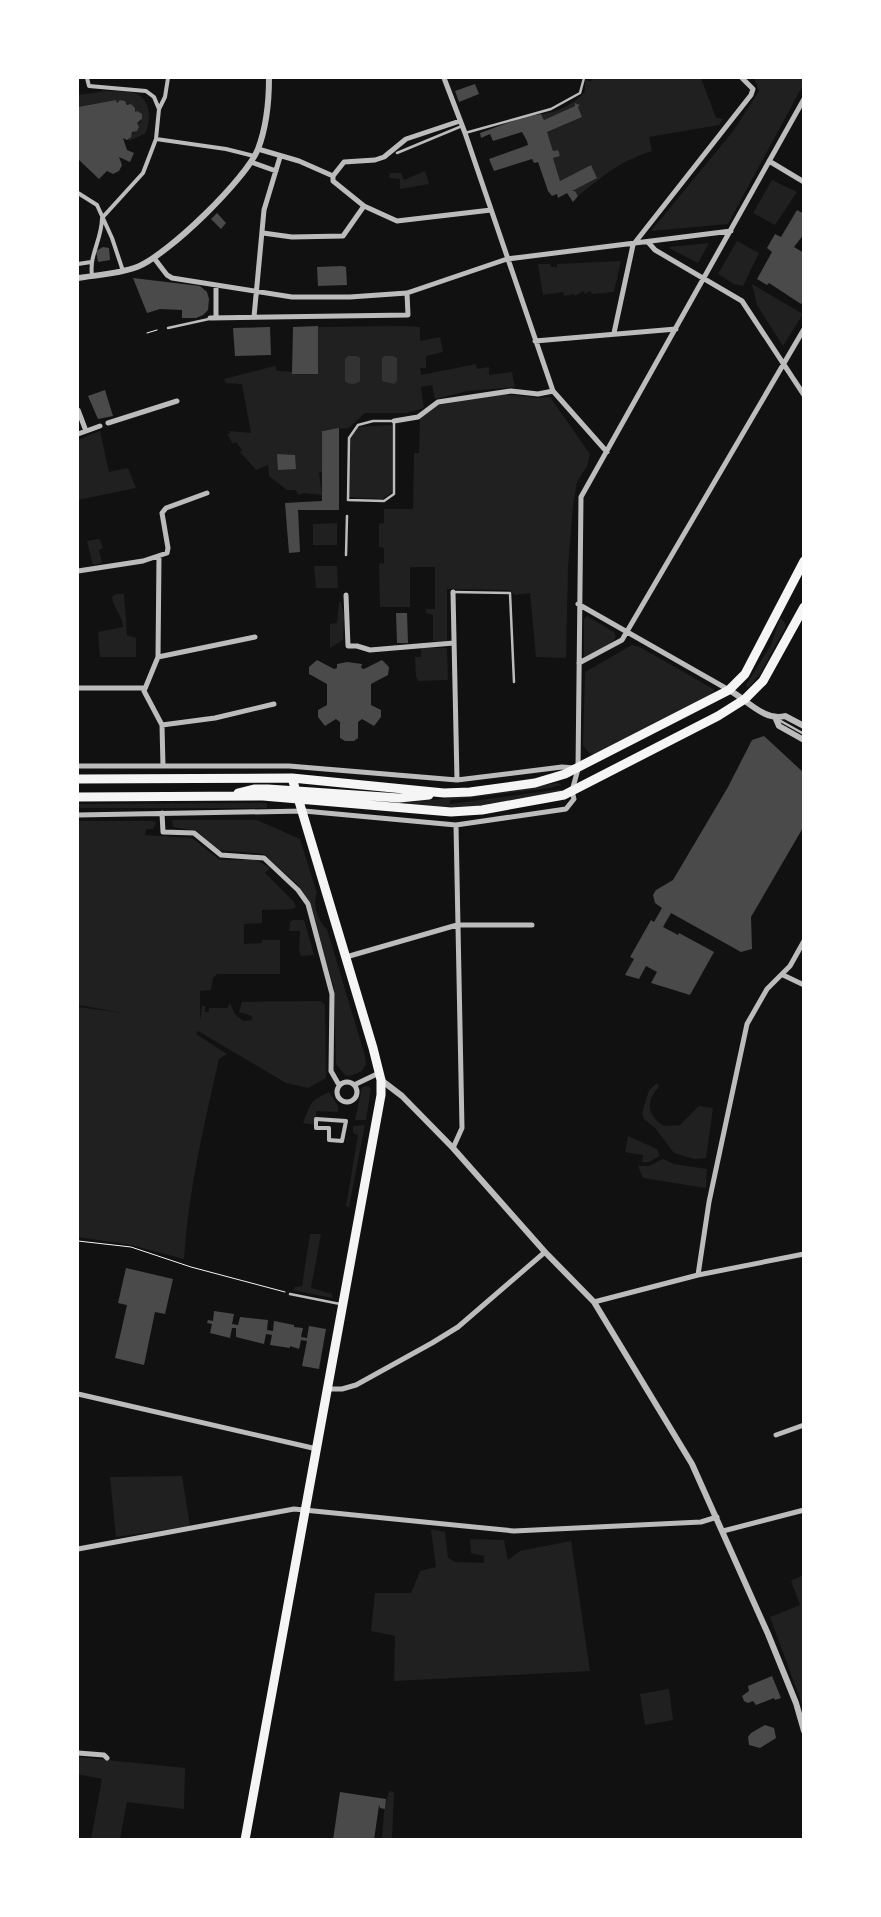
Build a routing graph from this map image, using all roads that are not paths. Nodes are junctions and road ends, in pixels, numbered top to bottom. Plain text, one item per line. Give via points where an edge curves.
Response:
1 (86, 78) edge
2 (168, 78) edge
3 (269, 78) edge
4 (444, 78) edge
5 (584, 78) edge
6 (742, 78) edge
7 (804, 99) edge
8 (159, 110) junction
9 (461, 123) junction
10 (465, 133) junction
11 (156, 139) junction
12 (258, 149) junction
13 (397, 153) dead end
14 (280, 156) junction
15 (252, 159) junction
16 (769, 161) junction
17 (276, 171) junction
18 (332, 176) junction
19 (804, 182) edge
20 (78, 193) edge
21 (364, 206) junction
22 (491, 210) junction
23 (102, 218) junction
24 (730, 231) junction
25 (263, 233) junction
26 (648, 242) junction
27 (633, 245) junction
28 (154, 258) junction
29 (507, 259) junction
30 (91, 262) junction
31 (78, 264) edge
32 (122, 269) junction
33 (92, 276) junction
34 (78, 278) edge
35 (704, 279) junction
36 (216, 286) junction
37 (257, 291) junction
38 (407, 293) junction
39 (254, 317) junction
40 (213, 318) junction
41 (168, 328) dead end
42 (676, 329) junction
43 (804, 329) edge
44 (614, 333) junction
45 (535, 341) junction
46 (783, 363) junction
47 (552, 391) junction
48 (804, 395) edge
49 (177, 401) dead end
50 (78, 410) edge
51 (394, 421) junction
52 (108, 423) dead end
53 (100, 426) dead end
54 (86, 431) junction
55 (78, 434) edge
56 (607, 452) junction
57 (207, 493) dead end
58 (347, 516) dead end
59 (346, 555) dead end
60 (159, 556) junction
61 (804, 562) edge
62 (78, 571) edge
63 (453, 592) joint
64 (346, 595) dead end
65 (578, 604) junction
66 (804, 606) edge
67 (626, 631) junction
68 (255, 637) dead end
69 (454, 643) junction
70 (158, 657) junction
71 (579, 663) junction
72 (514, 682) dead end
73 (78, 688) edge
74 (145, 688) junction
75 (729, 690) junction
76 (745, 699) junction
77 (274, 704) dead end
78 (776, 718) junction
79 (162, 725) junction
80 (804, 726) edge
81 (804, 734) edge
82 (804, 740) edge
83 (78, 766) edge
84 (162, 766) junction
85 (288, 766) junction
86 (578, 769) junction
87 (292, 778) junction
88 (78, 779) edge
89 (458, 780) junction
90 (296, 789) junction
91 (572, 791) junction
92 (444, 793) junction
93 (228, 795) junction
94 (78, 797) edge
95 (299, 800) junction
96 (304, 811) junction
97 (162, 813) junction
98 (78, 815) edge
99 (456, 824) junction
100 (457, 925) junction
101 (532, 925) dead end
102 (804, 942) edge
103 (346, 957) junction
104 (783, 975) junction
105 (804, 985) edge
106 (380, 1076) junction
107 (339, 1085) junction
108 (354, 1085) junction
109 (316, 1128) joint
110 (453, 1148) junction
111 (545, 1252) junction
112 (804, 1254) edge
113 (698, 1275) junction
114 (290, 1294) road end
115 (594, 1302) junction
116 (344, 1305) junction
117 (328, 1389) junction
118 (78, 1394) edge
119 (804, 1425) edge
120 (776, 1435) dead end
121 (317, 1449) junction
122 (305, 1510) junction
123 (804, 1510) edge
124 (717, 1517) junction
125 (723, 1530) junction
126 (78, 1549) edge
127 (804, 1731) edge
128 (78, 1753) edge
129 (107, 1758) dead end
130 (245, 1840) edge

1 - 8 street via 89,86 146,91 154,97
2 - 8 street
3 - 12 street
4 - 9 street
5 - 10 lane via 580,93 552,109
6 - 27 street via 753,89 751,95
7 - 16 street
8 - 11 street
9 - 10 street
9 - 13 lane
9 - 18 street via 406,139 384,157 344,162
10 - 22 street
11 - 15 street via 226,150
11 - 23 street via 143,173
12 - 14 street
12 - 15 street
14 - 17 street
14 - 18 street
15 - 17 street
15 - 28 street via 208,210
16 - 19 street
16 - 24 street
17 - 25 street via 264,210
18 - 21 street via 340,188
20 - 23 street via 96,205
21 - 22 street via 397,221
21 - 25 street via 343,236 292,237
22 - 29 street
23 - 30 street via 102,230
23 - 32 street
24 - 26 street
24 - 35 street
25 - 37 street
26 - 27 street
26 - 35 street
27 - 29 street
27 - 44 street
28 - 32 street
28 - 36 street via 170,277
29 - 38 street
29 - 45 street
30 - 31 street
30 - 33 street
32 - 33 street
33 - 34 street
35 - 42 street
35 - 46 street via 742,301
36 - 37 street
36 - 40 street
37 - 38 street via 292,297
37 - 39 street
38 - 39 street via 408,315
39 - 40 street
40 - 41 lane
42 - 44 street
42 - 56 street
43 - 46 street
44 - 45 street
45 - 47 street
46 - 48 street
46 - 67 street
47 - 51 street via 538,394 511,391 438,402 418,417
47 - 56 street
49 - 52 street
50 - 54 street
51 - 51 lane via 394,494 384,501 348,500 349,438 353,429 373,421
53 - 54 street
54 - 55 street
56 - 65 street via 581,497
57 - 60 street via 164,510 168,548 167,554
58 - 59 lane
60 - 62 street
60 - 70 street
61 - 75 main road via 745,674
63 - 69 street
63 - 72 lane via 510,593
64 - 69 street via 348,646 370,650
65 - 67 street
65 - 71 street
66 - 76 main road via 763,681
67 - 71 street via 622,640
67 - 75 street
68 - 70 street
69 - 89 street
70 - 74 street
71 - 86 street
73 - 74 street
74 - 79 street via 144,694
75 - 76 street
75 - 86 main road
76 - 78 street
76 - 91 main road
77 - 79 street via 215,718
78 - 80 street via 785,716
78 - 81 lane
78 - 82 street via 779,726
79 - 84 street
83 - 84 street
84 - 85 street
85 - 87 street
85 - 89 street
86 - 89 street via 562,767
86 - 91 street
86 - 92 main road via 535,783
87 - 88 main road
87 - 90 main road
87 - 92 main road
90 - 92 main road via 399,798
90 - 93 main road via 254,789
90 - 95 main road
91 - 95 main road via 535,802 451,812
91 - 99 street via 574,798 566,809
93 - 94 main road
93 - 95 main road
95 - 96 main road
96 - 97 street
96 - 99 street
96 - 103 main road
97 - 98 street
97 - 107 street via 163,832 194,833 221,855 264,858 308,904 332,994 331,1071
99 - 100 street
100 - 101 street
100 - 103 street
100 - 110 street via 462,1128
102 - 104 street
103 - 106 main road
104 - 105 street
104 - 113 street via 767,989 748,1024 709,1202
106 - 108 street
106 - 110 street
106 - 116 main road via 380,1109
107 - 108 street via 348,1082
107 - 108 street via 338,1098 347,1102 356,1094
109 - 109 street via 316,1119 346,1121 342,1141 329,1140 329,1128
110 - 111 street
111 - 115 street
111 - 117 street via 478,1310 432,1343 356,1385
112 - 113 street
113 - 115 street
114 - 116 lane
115 - 124 street via 692,1464
116 - 117 main road
117 - 121 main road
118 - 121 street
119 - 120 street
121 - 122 main road
122 - 124 street via 514,1531 701,1522
122 - 126 street via 294,1509
122 - 130 main road
123 - 125 street
124 - 125 street
125 - 127 street via 796,1703
128 - 129 street

